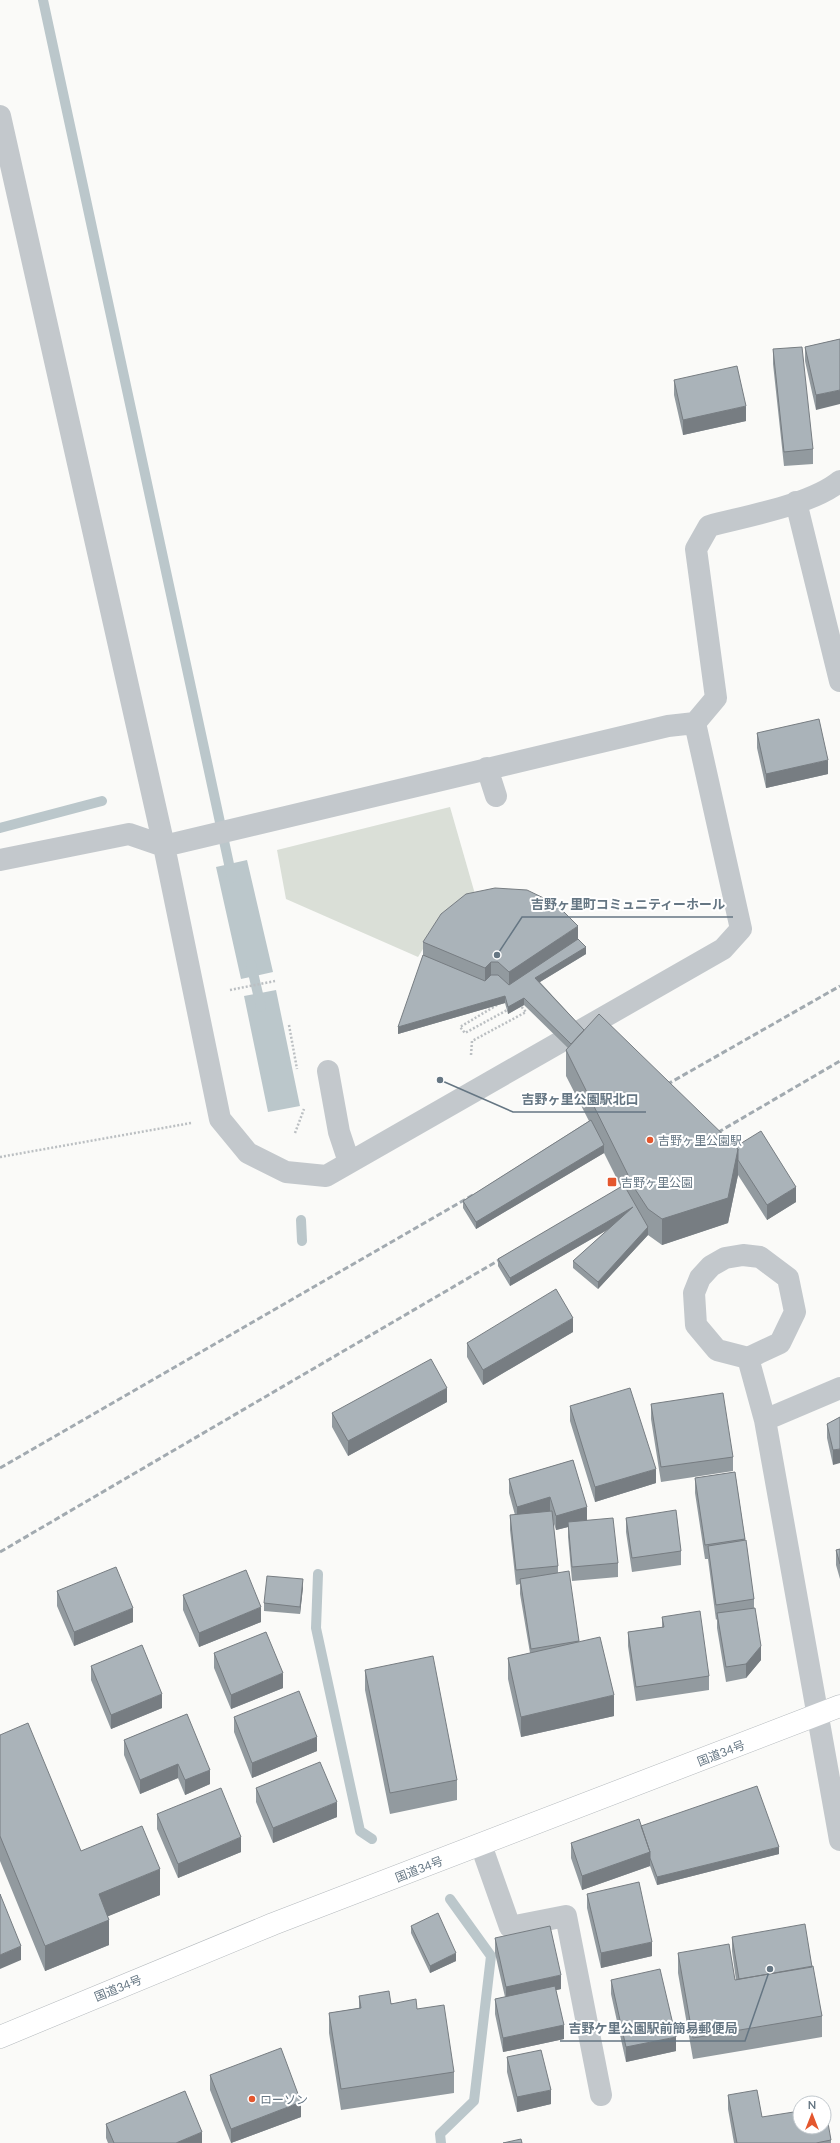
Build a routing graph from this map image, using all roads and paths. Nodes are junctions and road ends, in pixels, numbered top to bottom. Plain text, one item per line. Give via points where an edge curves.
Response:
1 (0, 116) edge
2 (840, 481) edge
3 (796, 502) junction
4 (840, 681) edge
5 (695, 723) junction
6 (487, 768) junction
7 (496, 796) dead end
8 (164, 846) junction
9 (0, 860) edge
10 (275, 981) dead end
11 (230, 990) dead end
12 (498, 1004) edge
13 (471, 1055) dead end
14 (328, 1071) dead end
15 (194, 1122) dead end
16 (0, 1156) edge
17 (349, 1162) junction
18 (748, 1358) junction
19 (840, 1388) edge
20 (765, 1420) junction
21 (840, 1706) edge
22 (817, 1715) junction
23 (840, 1840) edge
24 (481, 1845) junction
25 (0, 2037) edge
26 (601, 2095) dead end

1 - 8 street
2 - 3 street via 833,487
3 - 4 street
3 - 5 street via 709,526 696,549 716,698
5 - 6 street via 668,726
5 - 17 street via 741,930 723,949
6 - 7 street
6 - 8 street
8 - 9 street via 129,834
8 - 17 street via 220,1119 248,1153 286,1172 326,1176
10 - 11 path
12 - 13 path via 460,1027 465,1033 519,1004 526,1012 472,1041
14 - 17 street via 340,1132
15 - 16 path
18 - 18 street via 717,1350 700,1330 696,1325 694,1293 700,1278 711,1266 725,1258 743,1254 760,1257 788,1278 795,1312 780,1343
18 - 20 street
19 - 20 street
20 - 22 street
21 - 22 highway, 国道34号
22 - 23 street
22 - 24 highway, 国道34号
24 - 25 highway, 国道34号 via 273,1924
24 - 26 street via 510,1927 566,1916

